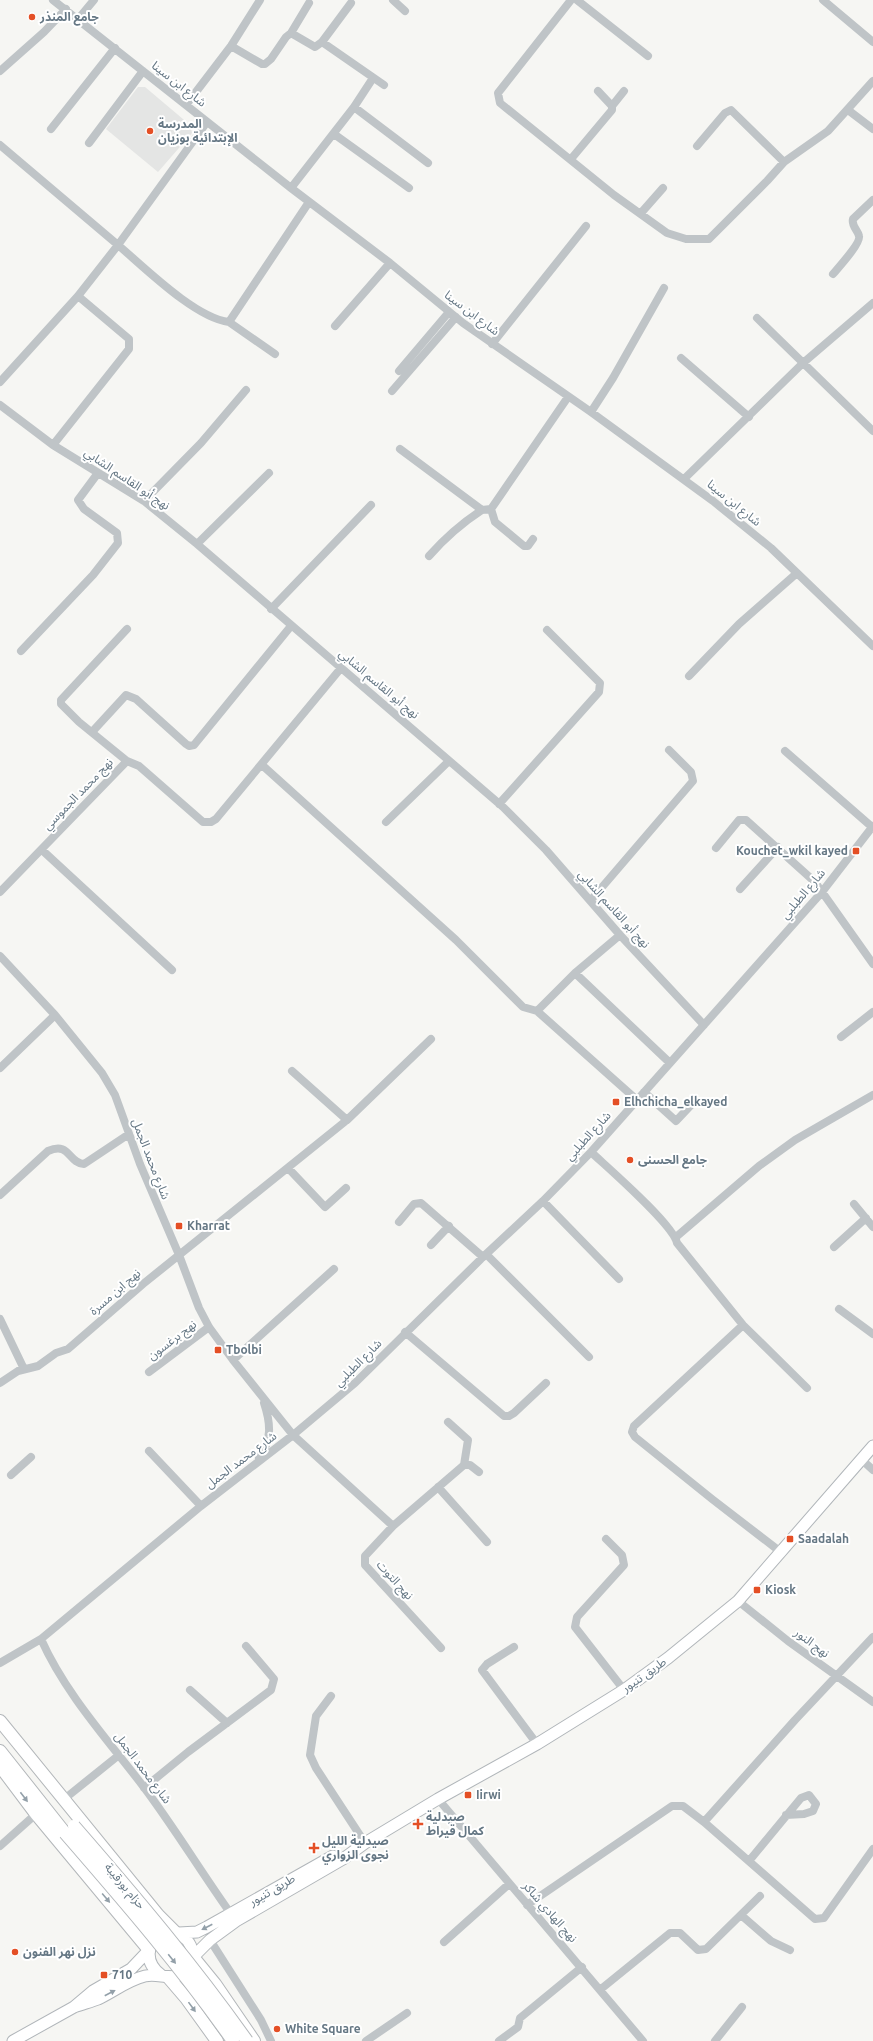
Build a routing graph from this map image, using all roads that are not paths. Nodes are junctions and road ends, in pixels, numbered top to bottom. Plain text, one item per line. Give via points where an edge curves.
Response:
1 (53, 0) edge
2 (94, 0) edge
3 (260, 0) edge
4 (393, 0) edge
5 (571, 0) edge
6 (577, 0) edge
7 (823, 0) edge
8 (309, 3) dead end
9 (351, 3) dead end
10 (66, 9) junction
11 (405, 11) dead end
12 (78, 18) junction
13 (291, 33) junction
14 (322, 42) junction
15 (873, 42) edge
16 (231, 46) junction
17 (115, 48) junction
18 (648, 56) dead end
19 (0, 71) edge
20 (143, 71) junction
21 (373, 78) junction
22 (873, 81) edge
23 (384, 85) dead end
24 (598, 91) dead end
25 (624, 91) dead end
26 (186, 105) junction
27 (612, 106) junction
28 (354, 107) junction
29 (848, 110) junction
30 (207, 122) junction
31 (51, 129) dead end
32 (873, 129) edge
33 (334, 134) junction
34 (89, 143) dead end
35 (0, 145) edge
36 (696, 146) dead end
37 (571, 159) junction
38 (784, 162) junction
39 (428, 163) dead end
40 (291, 188) junction
41 (409, 188) dead end
42 (663, 188) dead end
43 (873, 200) edge
44 (309, 202) junction
45 (641, 213) junction
46 (586, 226) dead end
47 (118, 245) junction
48 (390, 263) junction
49 (833, 274) dead end
50 (664, 288) dead end
51 (78, 296) junction
52 (873, 303) edge
53 (453, 315) junction
54 (757, 318) dead end
55 (229, 322) junction
56 (335, 326) dead end
57 (492, 344) junction
58 (275, 354) dead end
59 (681, 358) dead end
60 (803, 363) junction
61 (399, 371) dead end
62 (0, 382) edge
63 (246, 390) dead end
64 (392, 392) dead end
65 (568, 397) junction
66 (0, 405) edge
67 (591, 412) junction
68 (749, 417) junction
69 (873, 431) edge
70 (52, 444) junction
71 (400, 449) dead end
72 (98, 473) junction
73 (268, 473) dead end
74 (684, 479) junction
75 (144, 501) junction
76 (371, 505) dead end
77 (491, 509) junction
78 (482, 510) junction
79 (533, 539) dead end
80 (197, 544) junction
81 (429, 556) dead end
82 (797, 573) junction
83 (271, 609) junction
84 (291, 626) junction
85 (127, 629) dead end
86 (547, 630) dead end
87 (873, 646) edge
88 (21, 651) dead end
89 (341, 668) junction
90 (690, 676) dead end
91 (92, 732) junction
92 (669, 750) dead end
93 (785, 751) dead end
94 (127, 761) junction
95 (450, 761) junction
96 (262, 765) junction
97 (499, 804) junction
98 (386, 822) dead end
99 (872, 827) edge
100 (778, 847) junction
101 (716, 848) dead end
102 (42, 850) junction
103 (740, 889) dead end
104 (0, 892) edge
105 (822, 892) junction
106 (591, 900) junction
107 (620, 935) junction
108 (0, 956) edge
109 (873, 964) edge
110 (172, 970) dead end
111 (575, 973) junction
112 (537, 1011) junction
113 (873, 1012) edge
114 (55, 1015) junction
115 (704, 1024) junction
116 (841, 1037) dead end
117 (431, 1039) dead end
118 (670, 1063) junction
119 (0, 1068) edge
120 (292, 1071) dead end
121 (644, 1092) junction
122 (873, 1095) edge
123 (637, 1100) junction
124 (693, 1103) dead end
125 (347, 1120) junction
126 (129, 1134) junction
127 (591, 1152) junction
128 (288, 1168) junction
129 (346, 1188) dead end
130 (0, 1195) edge
131 (543, 1201) junction
132 (854, 1204) dead end
133 (866, 1218) junction
134 (399, 1222) dead end
135 (449, 1226) junction
136 (873, 1227) edge
137 (676, 1237) junction
138 (431, 1245) dead end
139 (834, 1247) dead end
140 (179, 1255) junction
141 (485, 1255) junction
142 (334, 1269) dead end
143 (619, 1279) dead end
144 (839, 1310) dead end
145 (0, 1319) edge
146 (743, 1325) junction
147 (209, 1327) junction
148 (405, 1332) junction
149 (873, 1334) edge
150 (590, 1357) dead end
151 (233, 1360) junction
152 (26, 1369) junction
153 (149, 1372) dead end
154 (0, 1383) edge
155 (546, 1383) dead end
156 (807, 1388) dead end
157 (262, 1399) junction
158 (448, 1422) dead end
159 (293, 1435) junction
160 (873, 1446) edge
161 (149, 1450) dead end
162 (31, 1457) dead end
163 (862, 1460) junction
164 (255, 1464) junction
165 (464, 1465) junction
166 (873, 1470) edge
167 (479, 1472) dead end
168 (11, 1474) dead end
169 (438, 1487) junction
170 (201, 1506) junction
171 (393, 1526) junction
172 (606, 1539) dead end
173 (487, 1542) dead end
174 (782, 1552) junction
175 (738, 1601) junction
176 (873, 1637) edge
177 (42, 1638) junction
178 (246, 1646) dead end
179 (514, 1646) dead end
180 (441, 1648) dead end
181 (0, 1663) edge
182 (836, 1676) junction
183 (190, 1690) dead end
184 (624, 1690) junction
185 (331, 1696) dead end
186 (873, 1702) edge
187 (0, 1721) edge
188 (227, 1723) junction
189 (0, 1733) edge
190 (537, 1744) junction
191 (0, 1751) edge
192 (118, 1755) junction
193 (0, 1766) edge
194 (144, 1788) junction
195 (68, 1796) dead end
196 (438, 1799) junction
197 (36, 1814) junction
198 (786, 1815) dead end
199 (704, 1822) junction
200 (70, 1830) junction
201 (365, 1843) junction
202 (0, 1846) edge
203 (873, 1849) edge
204 (749, 1861) junction
205 (509, 1884) junction
206 (760, 1896) dead end
207 (527, 1905) junction
208 (231, 1914) junction
209 (741, 1915) junction
210 (177, 1933) junction
211 (210, 1940) junction
212 (444, 1942) dead end
213 (149, 1950) junction
214 (790, 1950) dead end
215 (193, 1957) junction
216 (582, 1967) junction
217 (164, 1976) junction
218 (601, 1989) junction
219 (74, 2007) junction
220 (742, 2007) dead end
221 (407, 2013) dead end
222 (13, 2041) edge
223 (217, 2041) edge
224 (233, 2041) edge
225 (247, 2041) edge
226 (254, 2041) edge
227 (272, 2041) edge
228 (368, 2041) edge
229 (499, 2041) edge
230 (643, 2041) edge
231 (715, 2041) edge

1 - 10 street, شارع ابن سينا
2 - 12 street
3 - 16 street
4 - 11 street
5 - 37 street via 498,93 500,103
6 - 18 street
7 - 15 street
8 - 13 street
9 - 14 street
10 - 12 street, شارع ابن سينا
10 - 19 street
12 - 17 street, شارع ابن سينا
13 - 14 street via 315,47
13 - 16 street via 265,64
14 - 21 street
16 - 26 street
17 - 20 street, شارع ابن سينا
17 - 31 street
20 - 26 street, شارع ابن سينا
20 - 34 street
21 - 23 street
21 - 28 street
22 - 29 street
24 - 27 street
25 - 27 street
26 - 30 street, شارع ابن سينا
27 - 37 street via 612,110
28 - 33 street
28 - 39 street
29 - 32 street
29 - 38 street via 828,131
30 - 40 street, شارع ابن سينا
30 - 47 street
33 - 40 street
33 - 41 street
35 - 47 street
36 - 38 street via 725,113 731,110
37 - 45 street via 614,195
38 - 45 street via 709,239 686,240 668,233
40 - 44 street, شارع ابن سينا
42 - 45 street
43 - 49 street via 853,219 853,226 859,235 858,242
44 - 48 street, شارع ابن سينا
44 - 55 street
46 - 57 street
47 - 51 street
47 - 55 street via 176,294 220,321
48 - 53 street, شارع ابن سينا
48 - 56 street
50 - 67 street
51 - 62 street
51 - 70 street via 129,339 130,349
52 - 60 street
53 - 57 street, شارع ابن سينا
53 - 61 street
53 - 64 street
54 - 60 street
55 - 58 street
57 - 65 street, شارع ابن سينا
59 - 68 street
60 - 68 street
60 - 69 street
63 - 75 street via 201,443
65 - 67 street, شارع ابن سينا
65 - 77 street
66 - 70 street, نهج أبو القاسم الشابي
67 - 74 street, شارع ابن سينا
68 - 74 street
70 - 72 street, نهج أبو القاسم الشابي
71 - 78 street
72 - 75 street, نهج أبو القاسم الشابي
72 - 88 street via 78,500 84,509 117,533 118,543 93,575
73 - 80 street
74 - 82 street, شارع ابن سينا
75 - 80 street, نهج أبو القاسم الشابي
76 - 83 street
77 - 78 street
77 - 79 street via 495,522 524,546 528,546
78 - 81 street via 446,538
80 - 83 street, نهج أبو القاسم الشابي
82 - 87 street, شارع ابن سينا
82 - 90 street via 739,624
83 - 84 street, نهج أبو القاسم الشابي
84 - 89 street, نهج أبو القاسم الشابي
84 - 91 street via 194,745 186,744 136,699 126,695
85 - 91 street, نهج محمد الجموسي via 61,700 63,707
86 - 97 street via 600,683 599,692
89 - 95 street, نهج أبو القاسم الشابي
89 - 96 street
91 - 94 street, نهج محمد الجموسي
92 - 106 street via 692,772 693,781
93 - 99 street
94 - 96 street via 139,766 203,822 216,819
94 - 102 street, نهج محمد الجموسي
95 - 97 street, نهج أبو القاسم الشابي
95 - 98 street
96 - 112 street via 456,940 524,1007
97 - 106 street, نهج أبو القاسم الشابي via 546,850
99 - 105 street, شارع الطبلبي
100 - 101 street via 742,819
100 - 103 street
100 - 105 street
102 - 104 street, نهج محمد الجموسي
102 - 110 street
105 - 109 street
105 - 115 street, شارع الطبلبي
106 - 107 street, نهج أبو القاسم الشابي
107 - 111 street
107 - 115 street, نهج أبو القاسم الشابي
108 - 114 street, شارع محمد الجمل
111 - 112 street
111 - 118 street
112 - 123 street
113 - 116 street
114 - 119 street
114 - 126 street, شارع محمد الجمل via 102,1073 115,1095
115 - 118 street, شارع الطبلبي
117 - 125 street, نهج ابن مسرة
118 - 121 street, شارع الطبلبي
120 - 125 street
121 - 123 street, شارع الطبلبي
121 - 124 street via 676,1121
122 - 137 street via 795,1140 747,1175
123 - 127 street, شارع الطبلبي
125 - 128 street, نهج ابن مسرة
126 - 130 street via 84,1164 80,1164 63,1148 48,1151
126 - 140 street, شارع محمد الجمل
127 - 131 street, شارع الطبلبي
127 - 137 street via 626,1184
128 - 129 street via 325,1208
128 - 140 street, نهج ابن مسرة
131 - 141 street, شارع الطبلبي
131 - 143 street
132 - 133 street
133 - 136 street
133 - 139 street
134 - 135 street via 414,1204 421,1203
135 - 138 street
135 - 141 street
137 - 146 street via 677,1243
140 - 147 street, شارع محمد الجمل via 198,1308
140 - 152 street, نهج ابن مسرة via 67,1349 56,1353 38,1366
141 - 148 street, شارع الطبلبي
141 - 150 street
142 - 151 street
144 - 149 street
145 - 152 street
146 - 156 street
146 - 174 street via 634,1426 632,1432 712,1499
147 - 151 street, شارع محمد الجمل
147 - 153 street, نهج برغسون
148 - 155 street via 504,1416 514,1413
148 - 159 street, شارع الطبلبي via 350,1388
151 - 157 street, شارع محمد الجمل
152 - 154 street, نهج ابن مسرة
157 - 159 street, شارع محمد الجمل
157 - 164 street via 269,1420 270,1436 264,1452
158 - 165 street via 468,1440
159 - 164 street, شارع محمد الجمل
159 - 171 street
160 - 163 main road, طريق تنيور
161 - 170 street
162 - 168 street
163 - 166 street
163 - 174 main road, طريق تنيور
164 - 170 street, شارع محمد الجمل
165 - 167 street via 470,1465
165 - 169 street, نهج التوت
169 - 171 street, نهج التوت
169 - 173 street
170 - 177 street, شارع محمد الجمل
171 - 180 street, نهج التوت via 365,1556 365,1565
172 - 184 street via 622,1555 624,1565 577,1617 575,1627
174 - 175 main road, طريق تنيور
175 - 182 street, نهج النور
175 - 184 main road, طريق تنيور
176 - 182 street
177 - 181 street
177 - 192 street, شارع محمد الجمل via 51,1660
178 - 188 street via 274,1679 271,1690
179 - 190 street via 482,1670
182 - 186 street, نهج النور
182 - 199 street
183 - 188 street
184 - 190 main road, طريق تنيور
185 - 201 street via 316,1716 310,1754 316,1768
187 - 210 highway via 158,1915
188 - 194 street
189 - 200 highway, حزام بورقيبة
190 - 196 main road, طريق تنيور
191 - 200 highway, حزام بورقيبة
192 - 194 street, شارع محمد الجمل
192 - 195 street
193 -> 197 highway
194 - 208 street, شارع محمد الجمل
196 - 201 main road, طريق تنيور
196 - 205 street, نهج الهادي شاكر
197 - 202 street
197 -> 213 highway
198 - 204 street
199 - 204 street
199 - 207 street via 684,1806 672,1806
200 -> 224 highway, حزام بورقيبة, bridge via 200,1995
200 - 225 highway, حزام بورقيبة, bridge via 136,1898 210,1988
201 - 208 main road, طريق تنيور via 336,1854
201 - 211 main road, طريق تنيور
203 - 204 street via 824,1918 816,1919
205 - 207 street, نهج الهادي شاكر
205 - 212 street
206 - 209 street
207 - 216 street, نهج الهادي شاكر
208 -> 210 main road, طريق تنيور via 196,1932
209 - 214 street via 771,1941
209 - 218 street via 706,1949 698,1950 680,1933 670,1932
210 - 213 main road via 163,1933 157,1937
210 - 215 main road via 190,1943
211 - 215 main road, طريق تنيور
211 - 227 street
213 - 217 main road via 151,1965
213 - 219 main road via 131,1969 93,1991
215 - 217 main road via 187,1970 182,1974
215 - 226 highway
216 - 218 street, نهج الهادي شاكر
216 - 229 street via 520,2018 518,2027
219 -> 217 main road via 144,1976
217 -> 223 highway via 186,1998
218 - 230 street, نهج الهادي شاكر
219 - 222 main road
220 - 231 street
221 - 228 street

